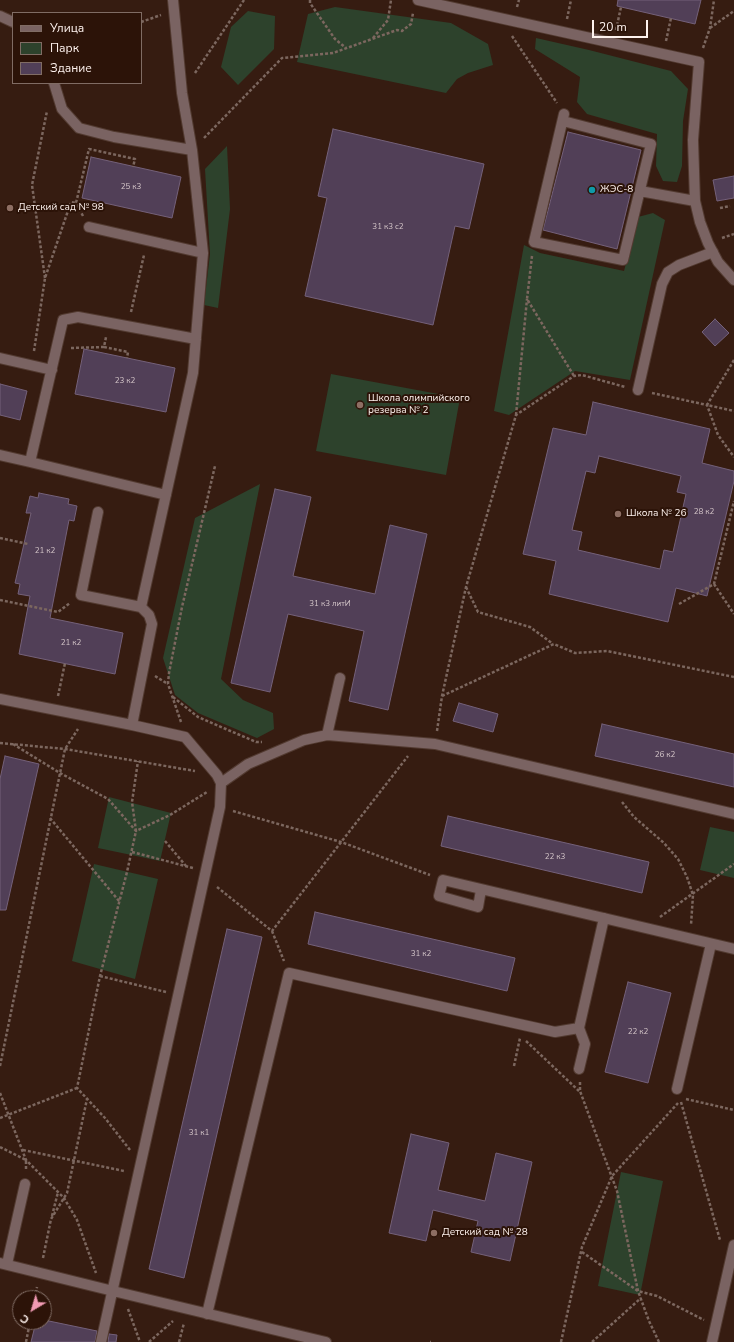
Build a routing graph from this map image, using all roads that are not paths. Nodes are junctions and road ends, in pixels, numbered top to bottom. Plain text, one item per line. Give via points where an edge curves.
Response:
1 (418, 0) edge
2 (174, 5) edge
3 (0, 16) edge
4 (12, 22) edge
5 (54, 84) edge
6 (192, 150) junction
7 (640, 191) junction
8 (696, 201) junction
9 (89, 226) road end
10 (713, 252) junction
11 (203, 253) junction
12 (734, 280) edge
13 (196, 339) junction
14 (0, 358) edge
15 (52, 370) junction
16 (638, 390) road end
17 (0, 456) edge
18 (30, 462) junction
19 (166, 495) junction
20 (98, 512) dead end
21 (141, 607) junction
22 (340, 678) dead end
23 (0, 699) edge
24 (132, 725) junction
25 (327, 735) junction
26 (219, 779) junction
27 (734, 814) edge
28 (481, 890) junction
29 (604, 918) junction
30 (711, 944) junction
31 (734, 949) edge
32 (579, 1028) junction
33 (579, 1069) road end
34 (678, 1089) dead end
35 (25, 1184) dead end
36 (734, 1245) edge
37 (4, 1264) edge
38 (118, 1292) junction
39 (207, 1314) junction
40 (101, 1342) edge
41 (326, 1342) edge
42 (712, 1342) edge

1 - 8 lane via 699,62 693,140
2 - 6 lane via 182,93
3 - 4 lane
5 - 6 lane via 62,109 79,128 114,137
6 - 11 lane
7 - 7 lane via 651,144 564,117 534,242 623,260
7 - 8 lane
8 - 10 lane via 700,222
9 - 11 lane
10 - 12 lane
10 - 16 lane via 668,272 662,284
11 - 13 lane
13 - 15 lane via 78,317 63,320
13 - 19 lane via 193,373
14 - 15 lane
15 - 18 lane
17 - 18 lane
18 - 19 lane
19 - 21 lane
20 - 21 lane via 81,595
21 - 24 lane via 149,615 152,624
22 - 25 lane
23 - 24 lane
24 - 26 lane via 185,737
25 - 26 lane via 304,740
25 - 27 lane via 435,744
26 - 38 lane via 220,807 140,1169
28 - 28 lane via 443,880 439,896 478,907
28 - 29 lane
29 - 30 lane
29 - 32 lane
30 - 31 lane
30 - 34 lane
32 - 33 lane via 586,1044
32 - 39 lane via 555,1032 289,973
35 - 37 lane
36 - 42 lane
37 - 38 lane
38 - 39 lane
38 - 40 lane
39 - 41 lane

